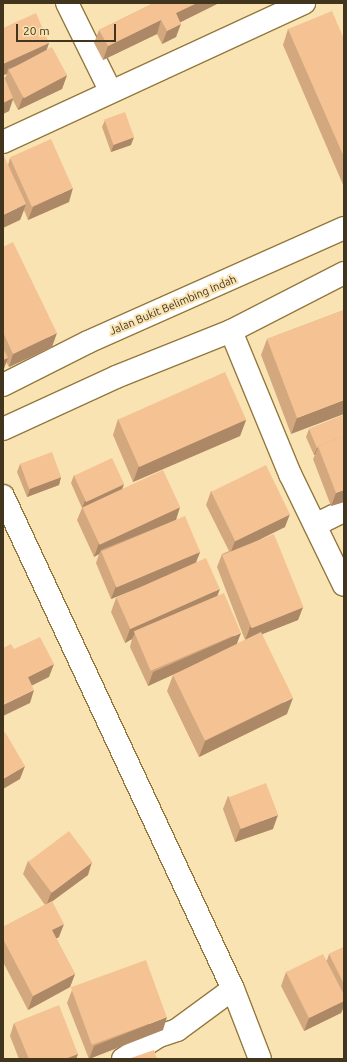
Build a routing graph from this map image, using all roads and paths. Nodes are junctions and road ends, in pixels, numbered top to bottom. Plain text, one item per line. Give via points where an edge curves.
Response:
1 (67, 3) edge
2 (304, 3) edge
3 (111, 92) junction
4 (3, 142) edge
5 (344, 228) edge
6 (344, 273) edge
7 (231, 331) junction
8 (3, 385) edge
9 (3, 428) edge
10 (3, 496) edge
11 (344, 511) edge
12 (315, 525) junction
13 (344, 585) edge
14 (233, 989) junction
15 (123, 1059) edge
16 (260, 1059) edge

1 - 3 street
2 - 3 street
3 - 4 street
5 - 8 street, Jalan Bukit Belimbing Indah via 88,342
6 - 7 street
7 - 9 street via 116,377
7 - 12 street via 290,474
10 - 14 street
11 - 12 street
12 - 13 street
14 - 15 street via 177,1030 159,1036
14 - 16 street

